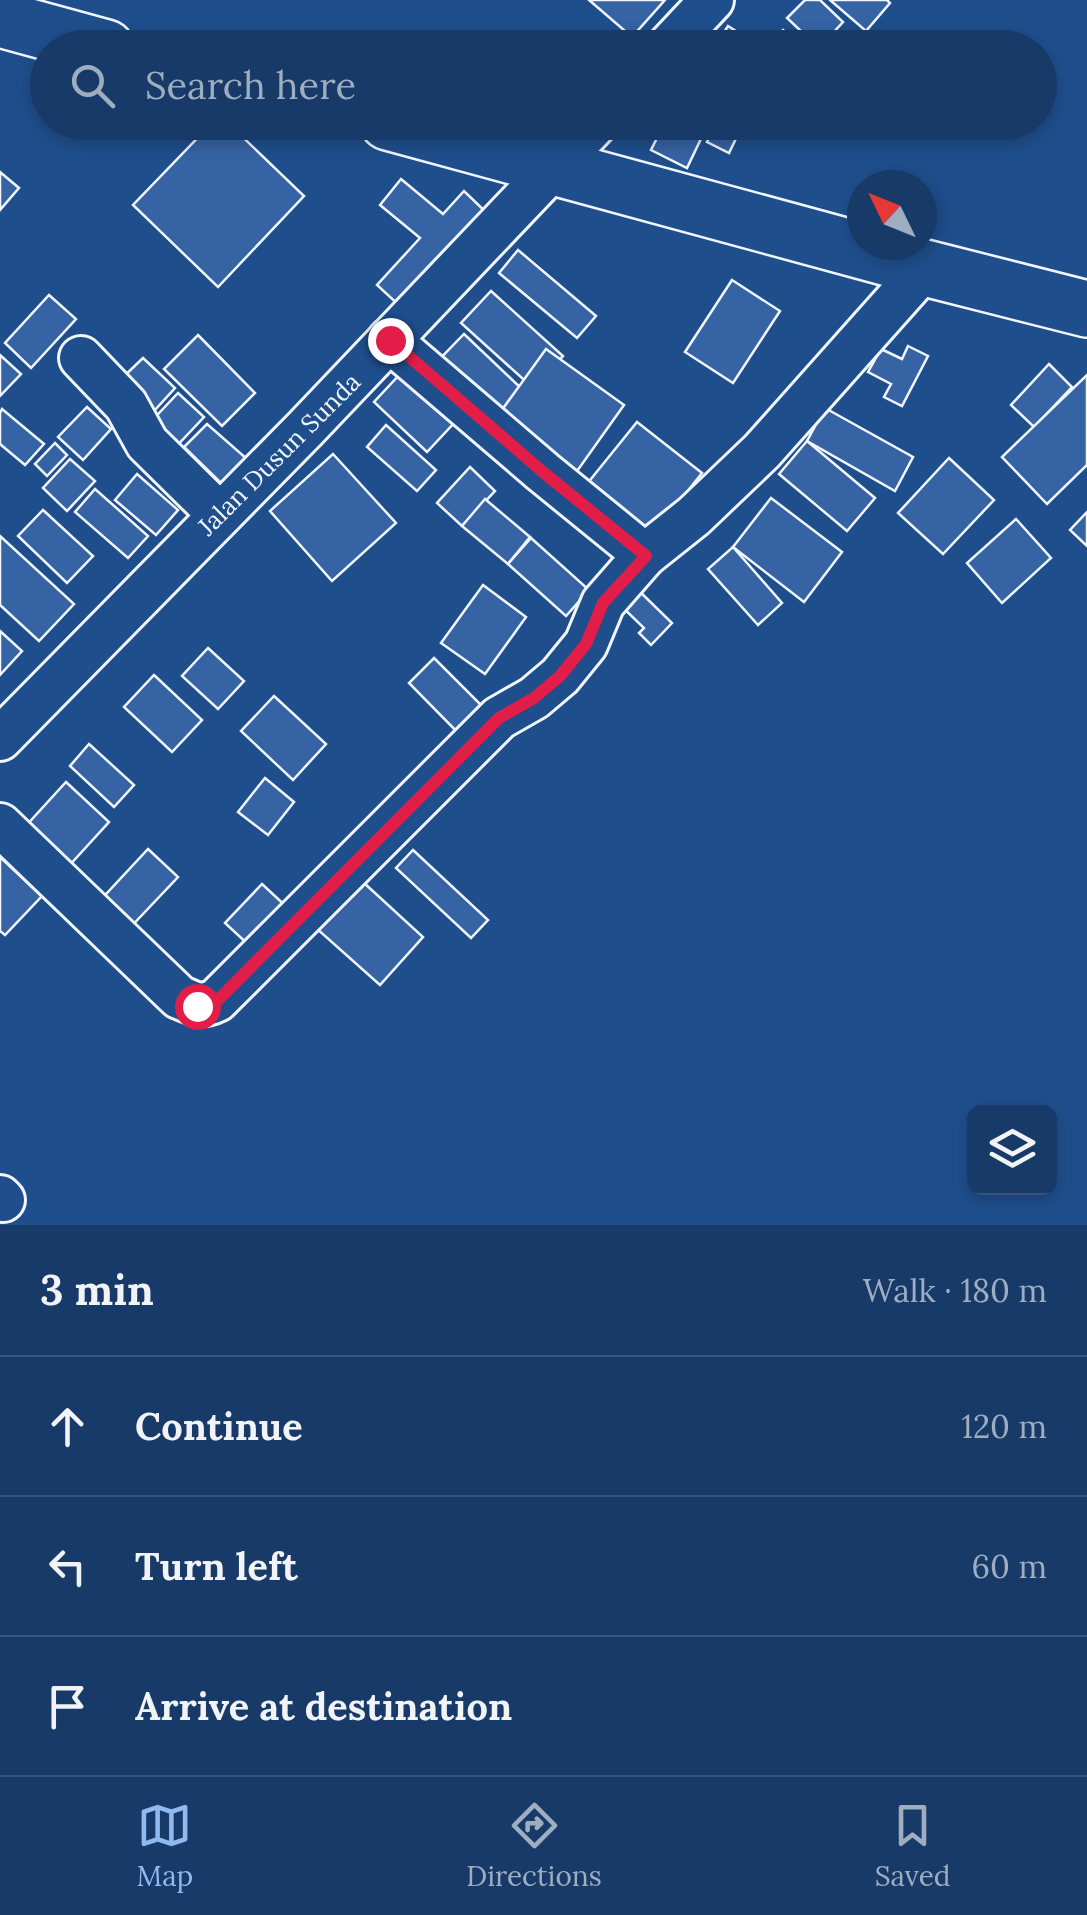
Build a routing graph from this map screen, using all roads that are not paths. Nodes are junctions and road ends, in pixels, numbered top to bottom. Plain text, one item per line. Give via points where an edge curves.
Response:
1 (712, 0) edge
2 (0, 20) edge
3 (38, 30) edge
4 (684, 30) edge
5 (455, 140) edge
6 (581, 140) edge
7 (556, 167) junction
8 (925, 268) junction
9 (1087, 309) edge
10 (390, 340) junction
11 (81, 358) dead end
12 (219, 514) junction
13 (646, 556) junction
14 (0, 738) edge
15 (0, 825) edge

1 - 4 street
2 - 3 highway
5 - 7 highway
6 - 7 street, Jalan Dusun Sunda
7 - 8 highway
7 - 10 street, Jalan Dusun Sunda
8 - 9 highway
8 - 13 street via 762,451
10 - 12 street, Jalan Dusun Sunda
10 - 13 street
11 - 12 street via 126,405 147,443
12 - 14 street, Jalan Dusun Sunda
13 - 15 street via 603,603 586,644 560,676 499,718 205,1006 179,997

